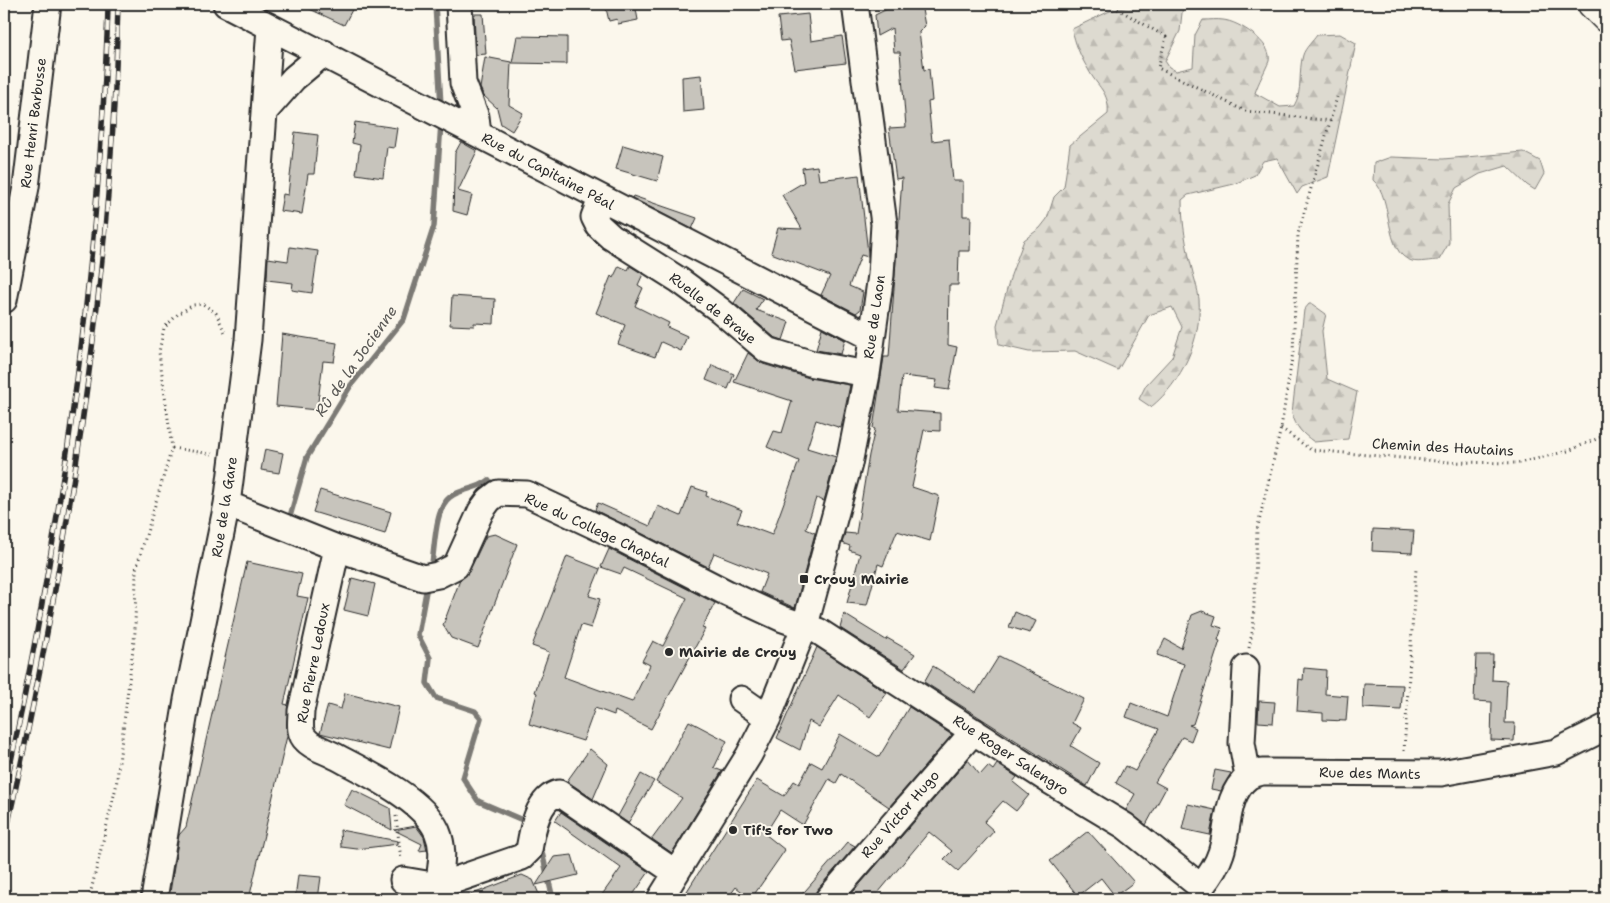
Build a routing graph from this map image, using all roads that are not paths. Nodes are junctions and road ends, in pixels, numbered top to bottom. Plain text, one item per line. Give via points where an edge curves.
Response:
1 (48, 4) edge
2 (226, 4) edge
3 (460, 4) edge
4 (855, 4) edge
5 (1592, 4) edge
6 (1606, 18) edge
7 (270, 27) junction
8 (324, 53) junction
9 (265, 111) junction
10 (478, 134) junction
11 (601, 199) junction
12 (4, 300) edge
13 (872, 337) junction
14 (867, 374) junction
15 (227, 504) junction
16 (337, 548) junction
17 (805, 625) junction
18 (1246, 668) road end
19 (741, 699) dead end
20 (768, 718) junction
21 (1606, 727) edge
22 (300, 730) junction
23 (974, 731) junction
24 (291, 754) dead end
25 (1248, 777) junction
26 (676, 873) junction
27 (403, 880) road end
28 (438, 893) edge
29 (1201, 893) edge
30 (154, 899) edge
31 (660, 899) edge
32 (828, 899) edge

1 - 12 street, Rue Henri Barbusse via 26,186
2 - 7 street, Rue du Capitaine Péal
3 - 10 street via 463,83 476,116
4 - 13 street, Rue de Laon via 884,224
5 - 6 main road
7 - 8 street, Rue du Capitaine Péal
7 - 9 street, Rue de la Gare
8 - 9 street via 294,78
8 - 10 street, Rue du Capitaine Péal
9 - 15 street, Rue de la Gare via 248,340
10 - 11 street, Rue du Capitaine Péal
11 - 13 street, Rue du Capitaine Péal
11 - 14 street, Ruelle de Braye via 594,218 611,237 686,285 767,350 813,364
13 - 14 street, Rue de Laon
14 - 17 street, Rue de Laon via 849,464
15 - 16 street, Rue du College Chaptal
15 - 30 street, Rue de la Gare via 188,700
16 - 17 street, Rue du College Chaptal via 423,578 438,575 456,566 489,500 498,493 527,494 727,593 783,619
16 - 22 street, Rue Pierre Ledoux via 301,711
17 - 20 street, Rue de Laon
17 - 23 street, Rue Roger Salengro
18 - 25 street via 1242,744
19 - 20 street
20 - 26 street, Rue de Laon via 749,755
21 - 25 street, Rue des Mants via 1556,752 1441,773 1262,772
22 - 24 street
22 - 28 street, Rue Pierre Ledoux via 306,741 374,778 412,803 429,819 437,832 443,865
23 - 29 street, Rue Roger Salengro via 1125,826
23 - 32 street, Rue Victor Hugo
25 - 29 street via 1227,817 1222,853
26 - 28 street via 559,793 547,798 532,831 529,850 522,857
26 - 31 street, Rue de Laon
27 - 28 street

